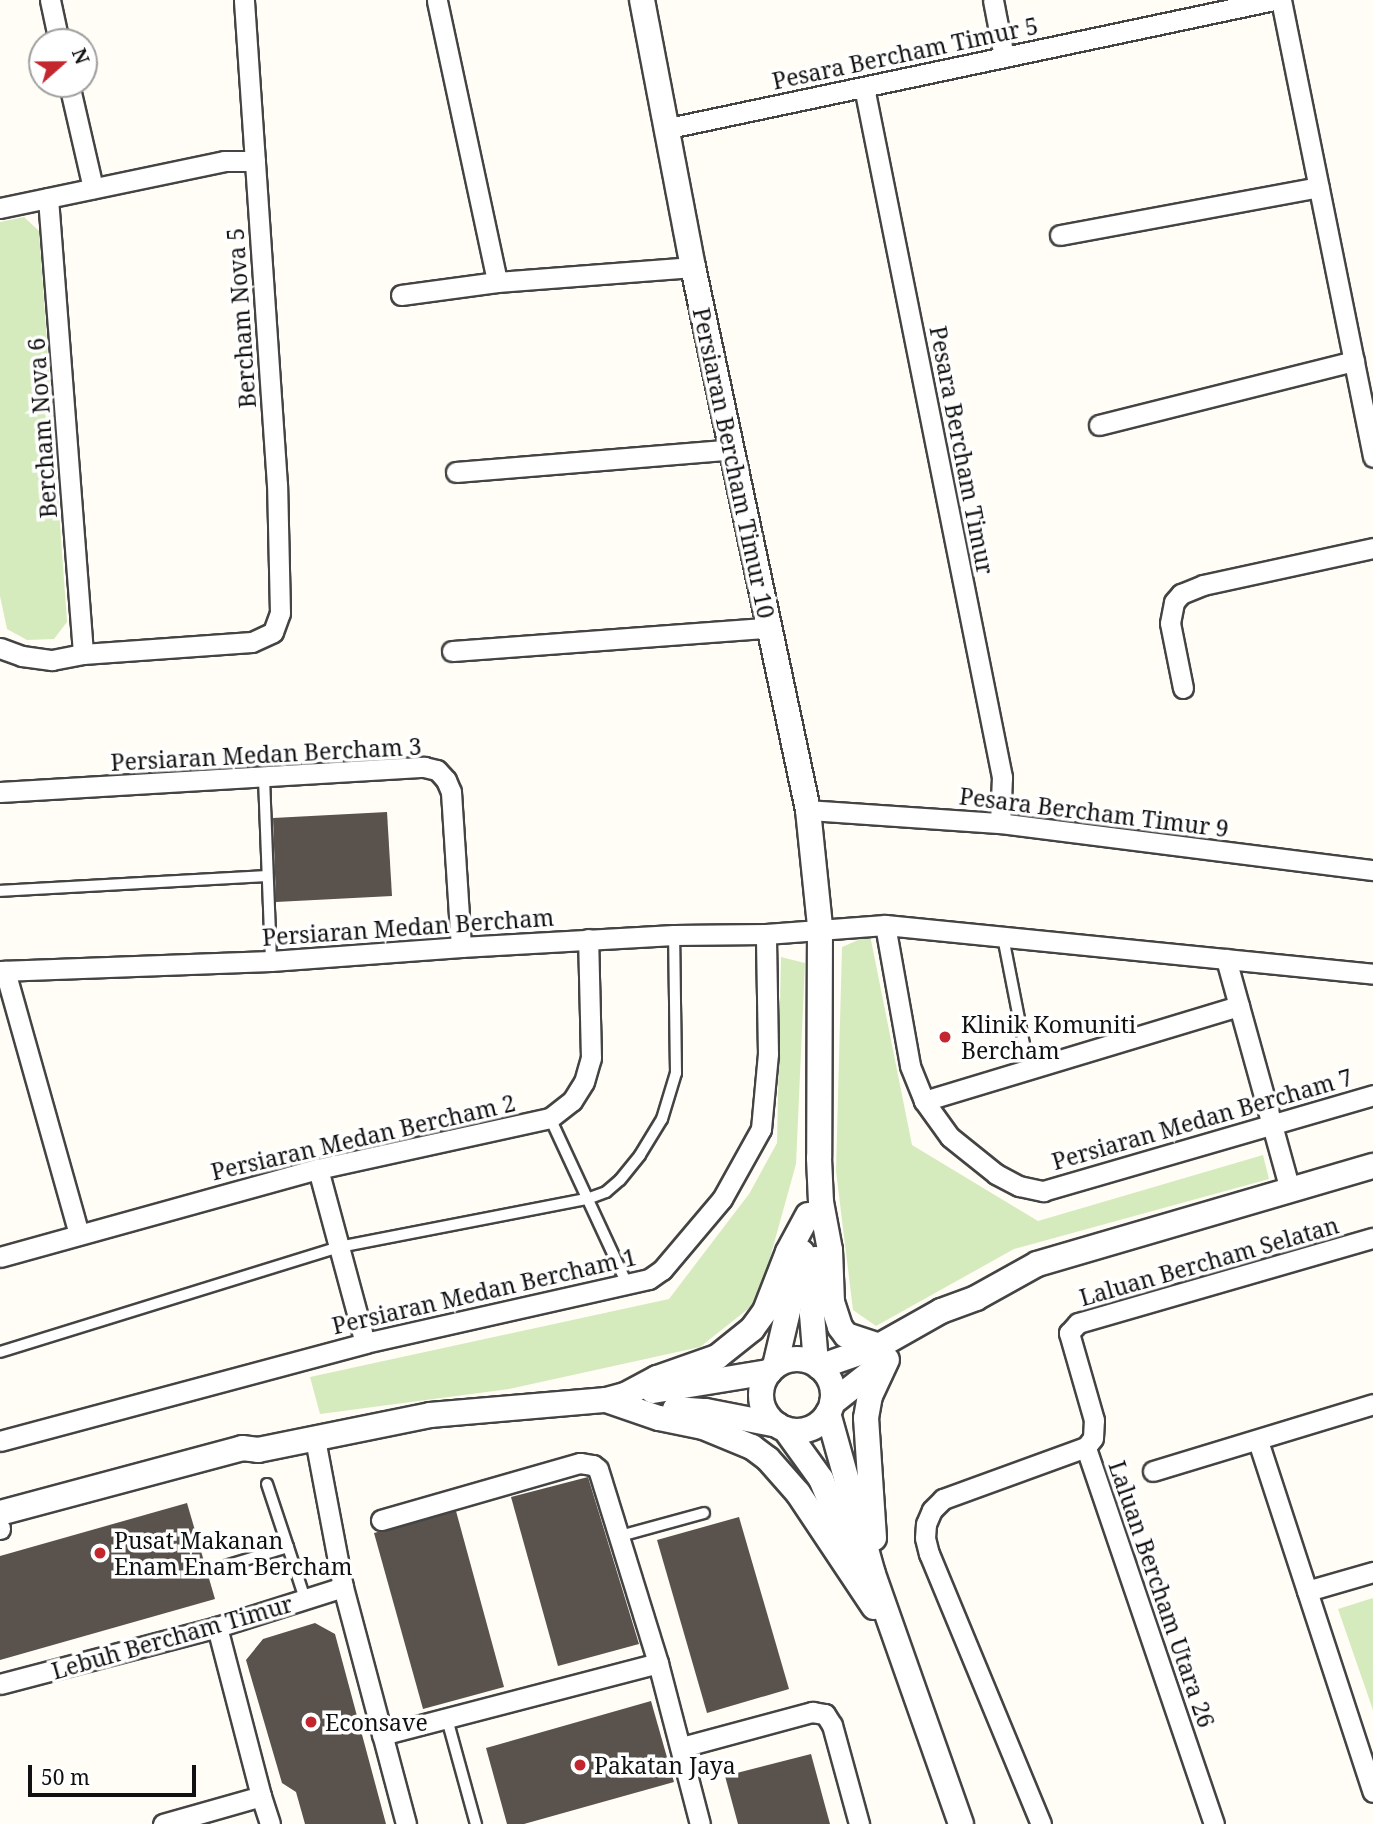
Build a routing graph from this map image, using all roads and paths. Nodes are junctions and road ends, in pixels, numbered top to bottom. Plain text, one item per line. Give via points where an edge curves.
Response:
1 (50, 0) edge
2 (244, 0) edge
3 (642, 0) edge
4 (993, 0) edge
5 (1274, 0) edge
6 (1281, 0) edge
7 (437, 1) edge
8 (1191, 9) edge
9 (57, 28) edge
10 (1004, 57) junction
11 (864, 86) junction
12 (72, 98) edge
13 (668, 128) junction
14 (255, 161) junction
15 (1319, 187) junction
16 (93, 188) junction
17 (48, 198) junction
18 (0, 208) edge
19 (1060, 235) dead end
20 (693, 267) junction
21 (497, 282) junction
22 (401, 295) dead end
23 (1354, 361) junction
24 (1099, 425) dead end
25 (733, 449) junction
26 (1373, 457) edge
27 (456, 472) dead end
28 (1373, 548) edge
29 (768, 628) junction
30 (0, 648) edge
31 (452, 651) dead end
32 (83, 654) junction
33 (1183, 688) dead end
34 (264, 778) junction
35 (0, 792) edge
36 (808, 810) junction
37 (1000, 823) junction
38 (1373, 870) edge
39 (267, 876) junction
40 (0, 891) edge
41 (885, 925) junction
42 (820, 927) junction
43 (766, 934) junction
44 (674, 935) junction
45 (1003, 936) junction
46 (588, 939) junction
47 (461, 947) junction
48 (1226, 959) junction
49 (271, 961) junction
50 (2, 971) edge
51 (1373, 974) edge
52 (1239, 1006) junction
53 (1029, 1070) junction
54 (1373, 1095) edge
55 (924, 1101) junction
56 (550, 1118) junction
57 (1272, 1123) junction
58 (1373, 1166) edge
59 (318, 1169) junction
60 (1290, 1190) junction
61 (587, 1199) junction
62 (815, 1209) junction
63 (79, 1234) junction
64 (1373, 1238) edge
65 (339, 1247) junction
66 (0, 1257) edge
67 (627, 1284) junction
68 (1069, 1340) joint
69 (365, 1343) junction
70 (0, 1352) edge
71 (883, 1353) junction
72 (818, 1365) junction
73 (772, 1369) junction
74 (619, 1401) junction
75 (1373, 1404) edge
76 (830, 1408) junction
77 (782, 1427) junction
78 (315, 1439) junction
79 (0, 1441) edge
80 (1258, 1441) junction
81 (1086, 1447) junction
82 (258, 1450) junction
83 (1153, 1471) dead end
84 (267, 1484) dead end
85 (0, 1513) edge
86 (704, 1513) dead end
87 (381, 1520) dead end
88 (0, 1529) edge
89 (620, 1536) junction
90 (288, 1547) junction
91 (222, 1567) dead end
92 (1373, 1573) edge
93 (873, 1574) junction
94 (343, 1587) junction
95 (1307, 1591) junction
96 (305, 1599) junction
97 (874, 1607) junction
98 (217, 1627) junction
99 (658, 1663) junction
100 (0, 1684) edge
101 (447, 1719) junction
102 (382, 1735) junction
103 (682, 1747) junction
104 (1373, 1792) edge
105 (261, 1796) junction
106 (163, 1824) edge
107 (270, 1824) edge
108 (406, 1824) edge
109 (476, 1824) edge
110 (700, 1824) edge
111 (859, 1824) edge
112 (947, 1824) edge
113 (961, 1824) edge
114 (1041, 1824) edge
115 (1214, 1824) edge

1 - 9 street
2 - 14 street, Bercham Nova 5
3 - 13 street, Persiaran Bercham Timur 10
4 - 10 street
5 - 8 street, Pesara Bercham Timur 5
6 - 15 street
7 - 21 street
8 - 10 street, Pesara Bercham Timur 5
10 - 11 street, Pesara Bercham Timur 5
11 - 13 street, Pesara Bercham Timur 5
11 - 37 street, Pesara Bercham Timur via 1002,777
12 - 16 street
13 - 20 street, Persiaran Bercham Timur 10
14 - 16 street via 224,161
14 - 32 street, Bercham Nova 5 via 281,613 273,632 252,642
15 - 19 street
15 - 23 street
16 - 17 street
17 - 18 street
17 - 32 street, Bercham Nova 6
20 - 21 street
20 - 25 street, Persiaran Bercham Timur 10
21 - 22 street
23 - 24 street
23 - 26 street
25 - 27 street
25 - 29 street, Persiaran Bercham Timur 10
28 - 33 street via 1203,585 1181,594 1174,602 1170,623
29 - 31 street
29 - 36 street, Persiaran Bercham Timur 10
30 - 32 street via 52,660
34 - 35 street, Persiaran Medan Bercham 3
34 - 39 lane
34 - 47 street, Persiaran Medan Bercham 3 via 424,767 437,770 451,792
36 - 37 street, Pesara Bercham Timur 9
36 - 42 street, Persiaran Bercham Timur 10
37 - 38 street, Pesara Bercham Timur 9
39 - 40 lane
39 - 49 lane
41 - 42 street, Persiaran Medan Bercham
41 - 45 street, Persiaran Medan Bercham
41 - 55 street, Persiaran Medan Bercham 7 via 910,1066
42 - 43 street, Persiaran Medan Bercham
42 - 62 street, Persiaran Bercham Timur 10
43 - 44 street, Persiaran Medan Bercham
43 - 67 street, Persiaran Medan Bercham 1 via 768,1054 761,1129 722,1199 689,1242 649,1279
44 - 46 street, Persiaran Medan Bercham
44 - 61 lane via 676,1073 662,1119 620,1180
45 - 48 street, Persiaran Medan Bercham
45 - 53 lane
46 - 47 street, Persiaran Medan Bercham
46 - 56 street, Persiaran Medan Bercham 2 via 591,1058 572,1101
47 - 49 street, Persiaran Medan Bercham
48 - 51 street, Persiaran Medan Bercham
48 - 52 street
49 - 50 street, Persiaran Medan Bercham
50 - 63 street
52 - 53 street
52 - 57 street
53 - 55 street
54 - 57 street, Persiaran Medan Bercham 7
55 - 57 street, Persiaran Medan Bercham 7 via 950,1137 996,1174 1043,1191
56 - 59 street, Persiaran Medan Bercham 2
56 - 61 lane
57 - 60 street
58 - 60 street
59 - 63 street, Persiaran Medan Bercham 2
59 - 65 street
60 - 71 street via 1037,1264 976,1298 947,1322
61 - 65 lane
61 - 67 lane
62 - 71 street via 830,1250 829,1282 836,1317 846,1335
62 - 72 street
62 - 73 street
62 - 74 street via 788,1252 765,1311 752,1329 718,1357 657,1378
63 - 66 street, Persiaran Medan Bercham 2
64 - 68 street, Laluan Bercham Selatan via 1078,1323
65 - 69 street
65 - 70 lane
67 - 69 street, Persiaran Medan Bercham 1
68 - 81 street, Laluan Bercham Utara 26 via 1094,1420 1093,1438
69 - 79 street, Persiaran Medan Bercham 1
71 - 72 street
71 - 76 street
71 - 93 street via 866,1418
72 - 73 street via 795,1358
72 - 76 street via 833,1390
73 - 74 street
73 - 77 street via 761,1395 769,1417
74 - 77 street via 706,1411
74 - 78 street via 430,1415
74 - 97 street via 723,1434 768,1459 798,1493
75 - 80 street
76 - 77 street via 809,1429
76 - 93 street
77 - 97 street via 821,1479
78 - 82 street
78 - 94 street
80 - 83 street
80 - 95 street
81 - 114 street via 943,1499 926,1524 929,1554
81 - 115 street, Laluan Bercham Utara 26
82 - 85 street via 242,1448
82 - 88 street via 247,1459
84 - 90 lane
86 - 89 lane
87 - 89 street via 587,1463 601,1474
89 - 99 street
90 - 91 lane
90 - 96 lane
92 - 95 street
93 - 113 street
94 - 96 street, Lebuh Bercham Timur
94 - 102 street
95 - 104 street
96 - 98 street, Lebuh Bercham Timur
97 - 112 street
98 - 100 street, Lebuh Bercham Timur
98 - 105 street
99 - 101 street
99 - 103 street
101 - 102 street
101 - 109 lane
102 - 108 street
103 - 110 street
103 - 111 street via 812,1712 825,1714
105 - 106 street
105 - 107 street

